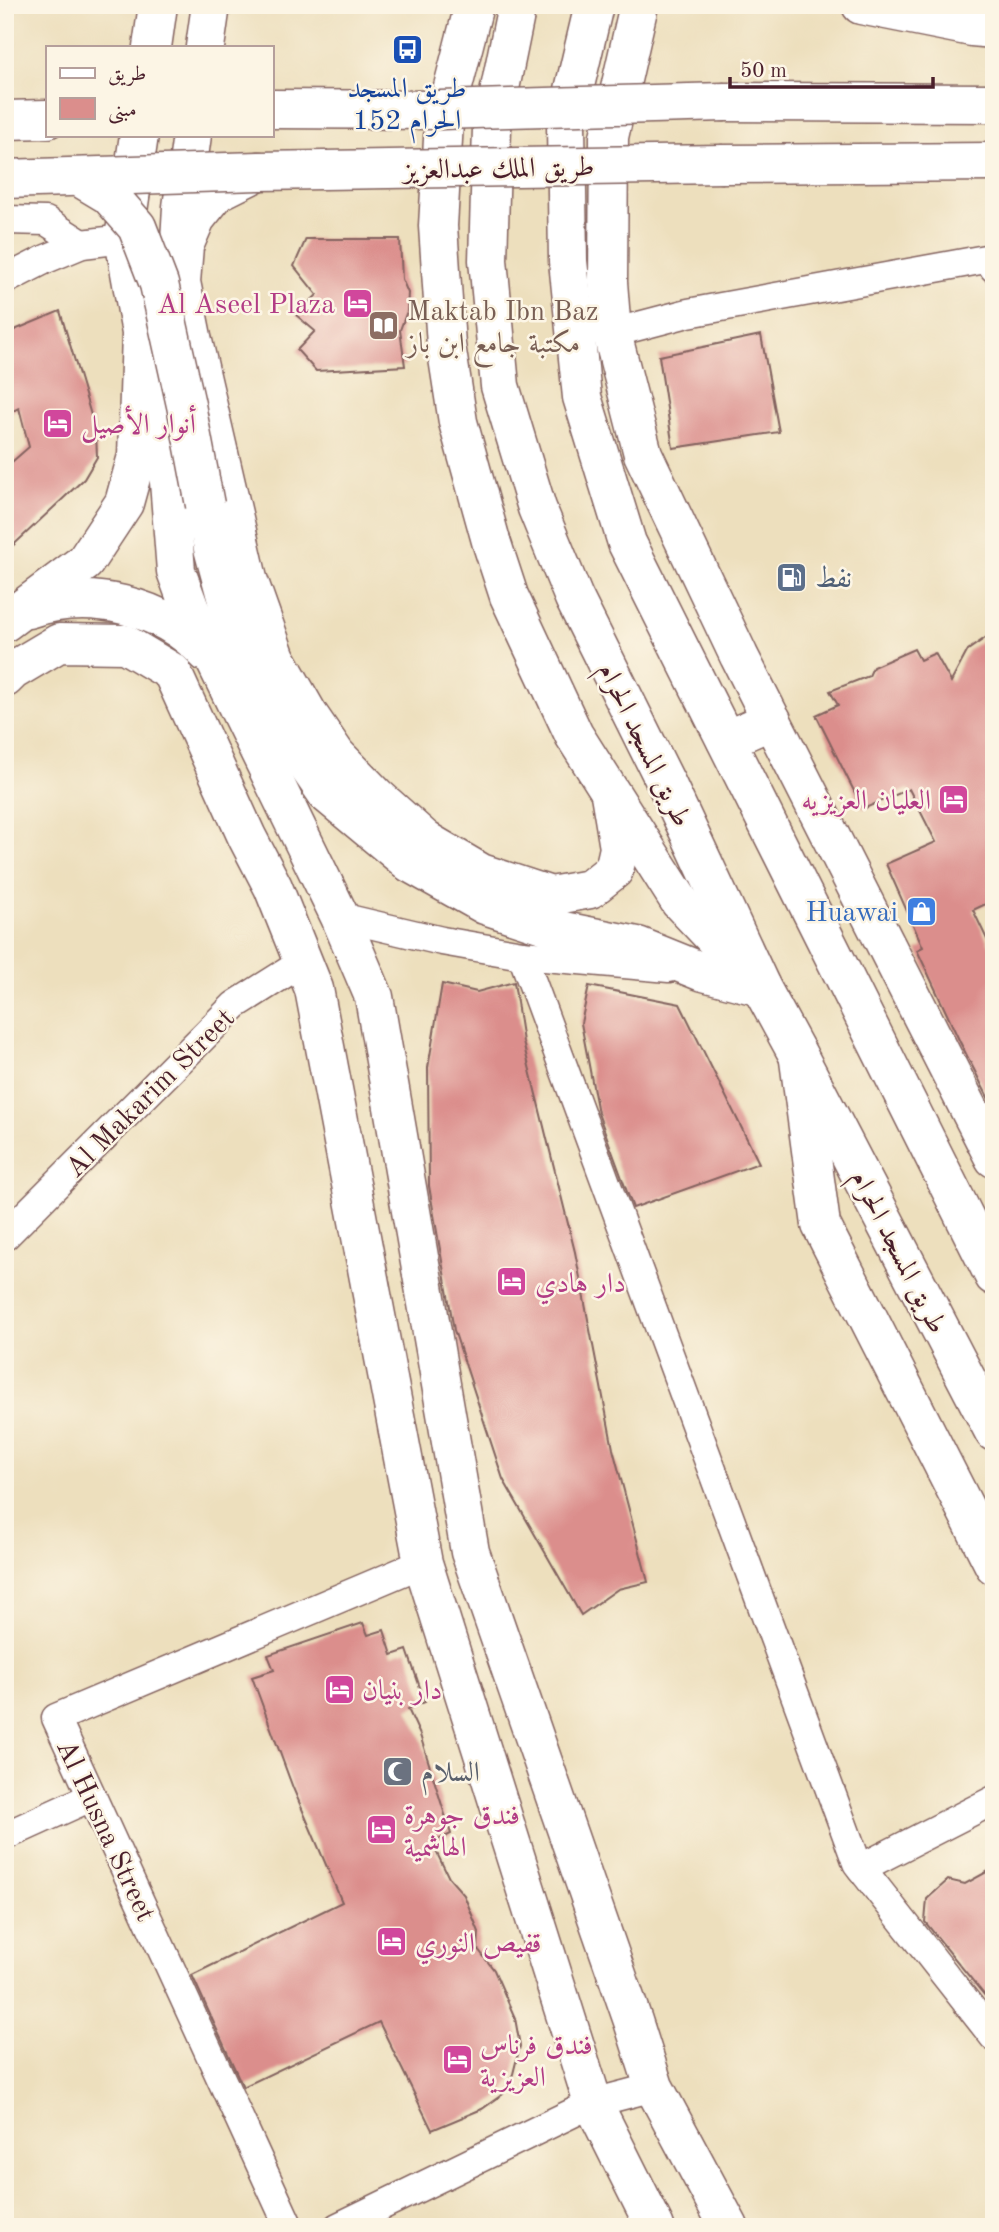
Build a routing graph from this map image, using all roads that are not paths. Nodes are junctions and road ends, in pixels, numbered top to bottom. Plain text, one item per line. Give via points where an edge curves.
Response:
1 (158, 5) edge
2 (211, 5) edge
3 (474, 5) edge
4 (517, 5) edge
5 (594, 5) edge
6 (639, 5) edge
7 (861, 5) edge
8 (994, 29) edge
9 (152, 46) edge
10 (205, 46) edge
11 (994, 103) edge
12 (273, 109) edge
13 (46, 119) edge
14 (5, 120) edge
15 (139, 136) edge
16 (192, 136) edge
17 (994, 162) edge
18 (259, 171) junction
19 (79, 177) junction
20 (5, 179) edge
21 (5, 220) edge
22 (124, 239) junction
23 (82, 244) junction
24 (994, 268) edge
25 (5, 280) edge
26 (612, 333) junction
27 (8, 619) edge
28 (216, 662) junction
29 (5, 678) edge
30 (772, 720) junction
31 (726, 740) junction
32 (610, 794) junction
33 (418, 851) junction
34 (340, 917) junction
35 (522, 955) junction
36 (303, 962) junction
37 (700, 971) junction
38 (761, 987) junction
39 (798, 1055) junction
40 (994, 1158) edge
41 (5, 1236) edge
42 (994, 1276) edge
43 (994, 1432) edge
44 (423, 1563) junction
45 (994, 1565) edge
46 (91, 1797) junction
47 (994, 1800) edge
48 (5, 1836) edge
49 (861, 1868) junction
50 (994, 2037) edge
51 (654, 2087) junction
52 (593, 2103) junction
53 (289, 2227) edge
54 (338, 2227) edge
55 (656, 2227) edge
56 (729, 2227) edge

1 - 9 street
2 - 10 street
3 - 32 street via 444,122 438,226 446,345 458,422 509,596 574,735
4 - 38 street, طريق المسجد الحرام via 492,128 488,260 500,386 537,508 574,598
5 - 31 street via 566,124 568,261 582,397 627,543
6 - 26 street via 609,137
7 - 8 street
11 - 12 street, طريق الملك عبدالعزيز, bridge
13 - 14 street
15 - 22 street
16 - 28 street via 182,207 168,469 176,571
17 - 18 street, طريق الملك عبدالعزيز, bridge
18 - 19 street, طريق الملك عبدالعزيز, bridge
18 - 33 street via 217,192 196,218 184,246 181,282 248,579 276,658 315,724
19 - 20 street, طريق الملك عبدالعزيز, bridge
19 - 33 street, bridge via 108,195 137,227 159,285 213,548 239,645 272,715 327,794
21 - 23 street via 46,220
22 - 23 street
22 - 27 street via 141,333 137,456 124,503 85,562
23 - 25 street
24 - 26 street via 991,258 688,313
26 - 30 street via 643,454
27 - 28 street via 53,603 121,604 183,631
28 - 34 street
29 - 36 street via 59,643 125,644 172,672 273,887
30 - 31 street
30 - 40 street
31 - 42 street
32 - 33 street via 619,848 614,870 590,889 551,896
32 - 38 street via 680,902
33 - 37 street via 485,905 564,931 638,946
34 - 35 street
34 - 51 street via 374,997 470,1552
35 - 37 street
35 - 49 street
36 - 41 street, Al Makarim Street via 235,1005
36 - 44 street via 314,989
37 - 38 street
38 - 39 street, طريق المسجد الحرام
39 - 43 street, طريق المسجد الحرام
39 - 45 street via 821,1225
44 - 46 street, Al Husna Street via 56,1718
44 - 52 street
46 - 48 street
46 - 53 street, Al Husna Street
47 - 49 street
49 - 50 street
51 - 52 street
51 - 56 street
52 - 54 street
52 - 55 street

